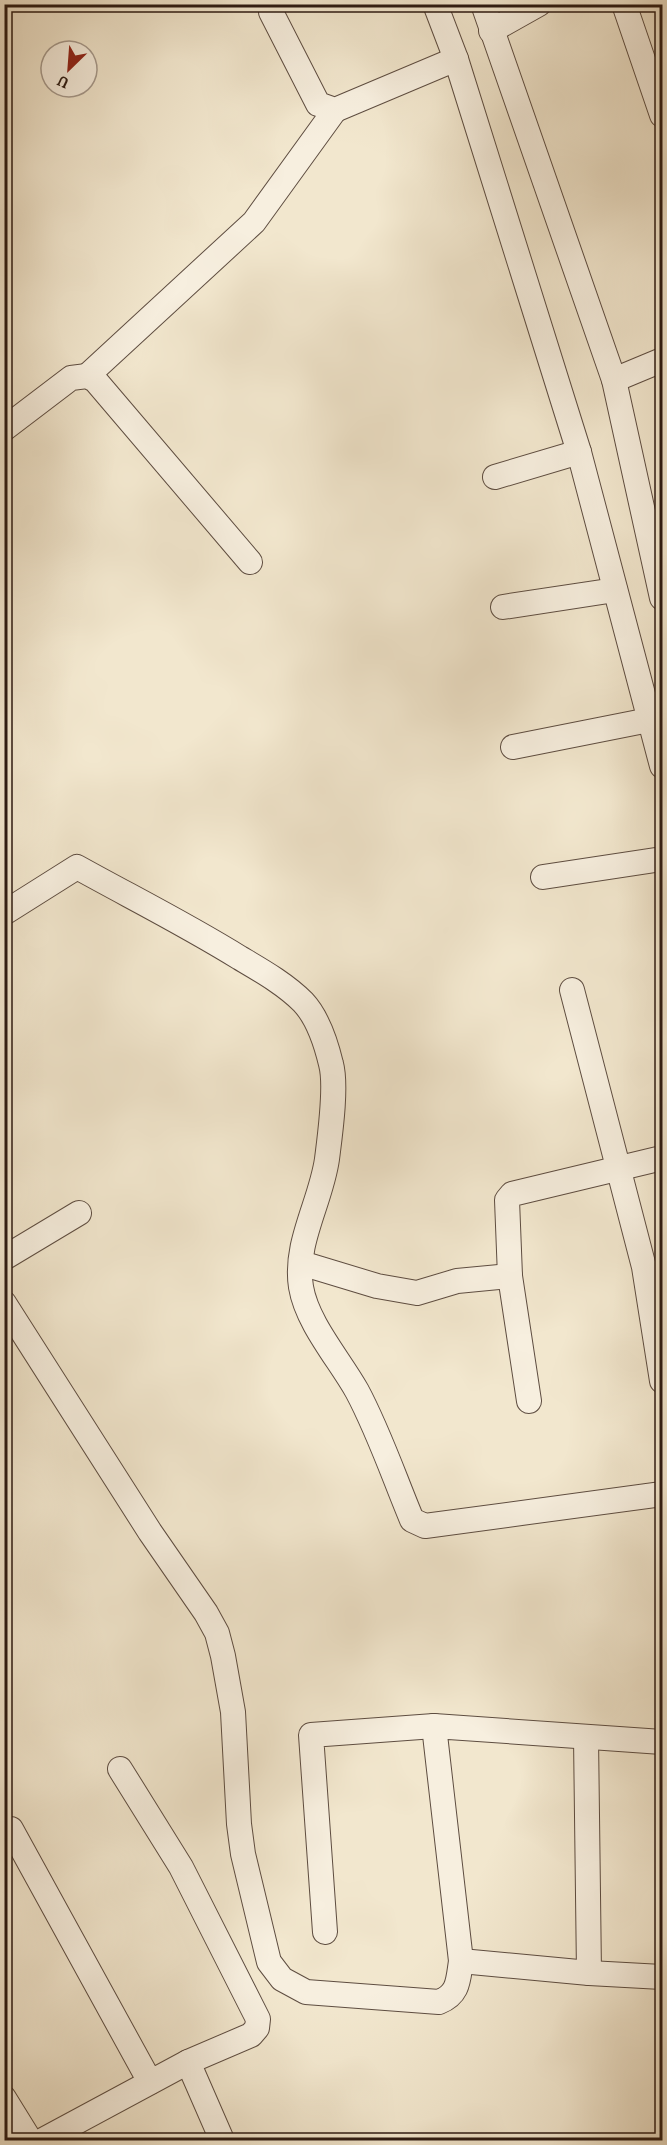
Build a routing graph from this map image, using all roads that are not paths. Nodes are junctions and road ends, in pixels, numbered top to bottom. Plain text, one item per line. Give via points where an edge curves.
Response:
1 (274, 4) edge
2 (435, 4) edge
3 (483, 4) edge
4 (539, 4) edge
5 (624, 4) edge
6 (491, 31) junction
7 (456, 59) junction
8 (335, 110) junction
9 (663, 115) edge
10 (663, 360) edge
11 (87, 376) junction
12 (614, 380) junction
13 (4, 429) edge
14 (579, 452) junction
15 (495, 477) dead end
16 (654, 528) edge
17 (250, 562) dead end
18 (615, 590) junction
19 (663, 598) edge
20 (503, 607) dead end
21 (649, 720) junction
22 (513, 747) dead end
23 (663, 766) edge
24 (663, 859) edge
25 (543, 877) dead end
26 (4, 913) edge
27 (572, 990) dead end
28 (663, 1158) edge
29 (618, 1167) junction
30 (80, 1213) dead end
31 (4, 1258) edge
32 (300, 1263) junction
33 (653, 1265) edge
34 (510, 1276) junction
35 (4, 1303) edge
36 (663, 1381) edge
37 (529, 1401) dead end
38 (663, 1494) edge
39 (434, 1726) junction
40 (586, 1737) junction
41 (663, 1742) edge
42 (120, 1769) dead end
43 (11, 1829) dead end
44 (325, 1932) dead end
45 (461, 1961) junction
46 (589, 1973) junction
47 (663, 1977) edge
48 (188, 2062) junction
49 (150, 2082) junction
50 (4, 2098) edge
51 (74, 2133) edge
52 (30, 2140) edge
53 (44, 2140) edge
54 (222, 2140) edge

1 - 8 street via 271,12 318,104
2 - 7 street
3 - 6 street
4 - 6 street
5 - 9 street
6 - 12 street
7 - 8 street
7 - 14 street
8 - 11 street via 254,222
10 - 12 street
11 - 13 street via 71,378
11 - 17 street via 95,380
12 - 16 street
14 - 15 street
14 - 18 street
16 - 19 street
18 - 20 street
18 - 21 street
21 - 22 street
21 - 23 street
24 - 25 street
26 - 32 street via 77,867 211,940 285,986 304,1004 325,1045 332,1066 333,1090 325,1171
27 - 29 street
28 - 29 street
29 - 33 street
29 - 34 street via 512,1194 507,1200
30 - 31 street
32 - 34 street via 417,1293 458,1281
32 - 38 street via 305,1307 368,1412 412,1520 418,1524
33 - 36 street
34 - 37 street
35 - 45 street via 217,1633 233,1713 243,1854 268,1962 282,1979 306,1992 439,2002 450,1998 456,1989
39 - 40 street
39 - 44 street via 310,1735
39 - 45 street
40 - 41 street
40 - 46 street
42 - 48 street via 181,1867 258,2019 251,2035
43 - 49 street
45 - 46 street
46 - 47 street
48 - 49 street
48 - 54 street
49 - 51 street
50 - 52 street
51 - 53 street

